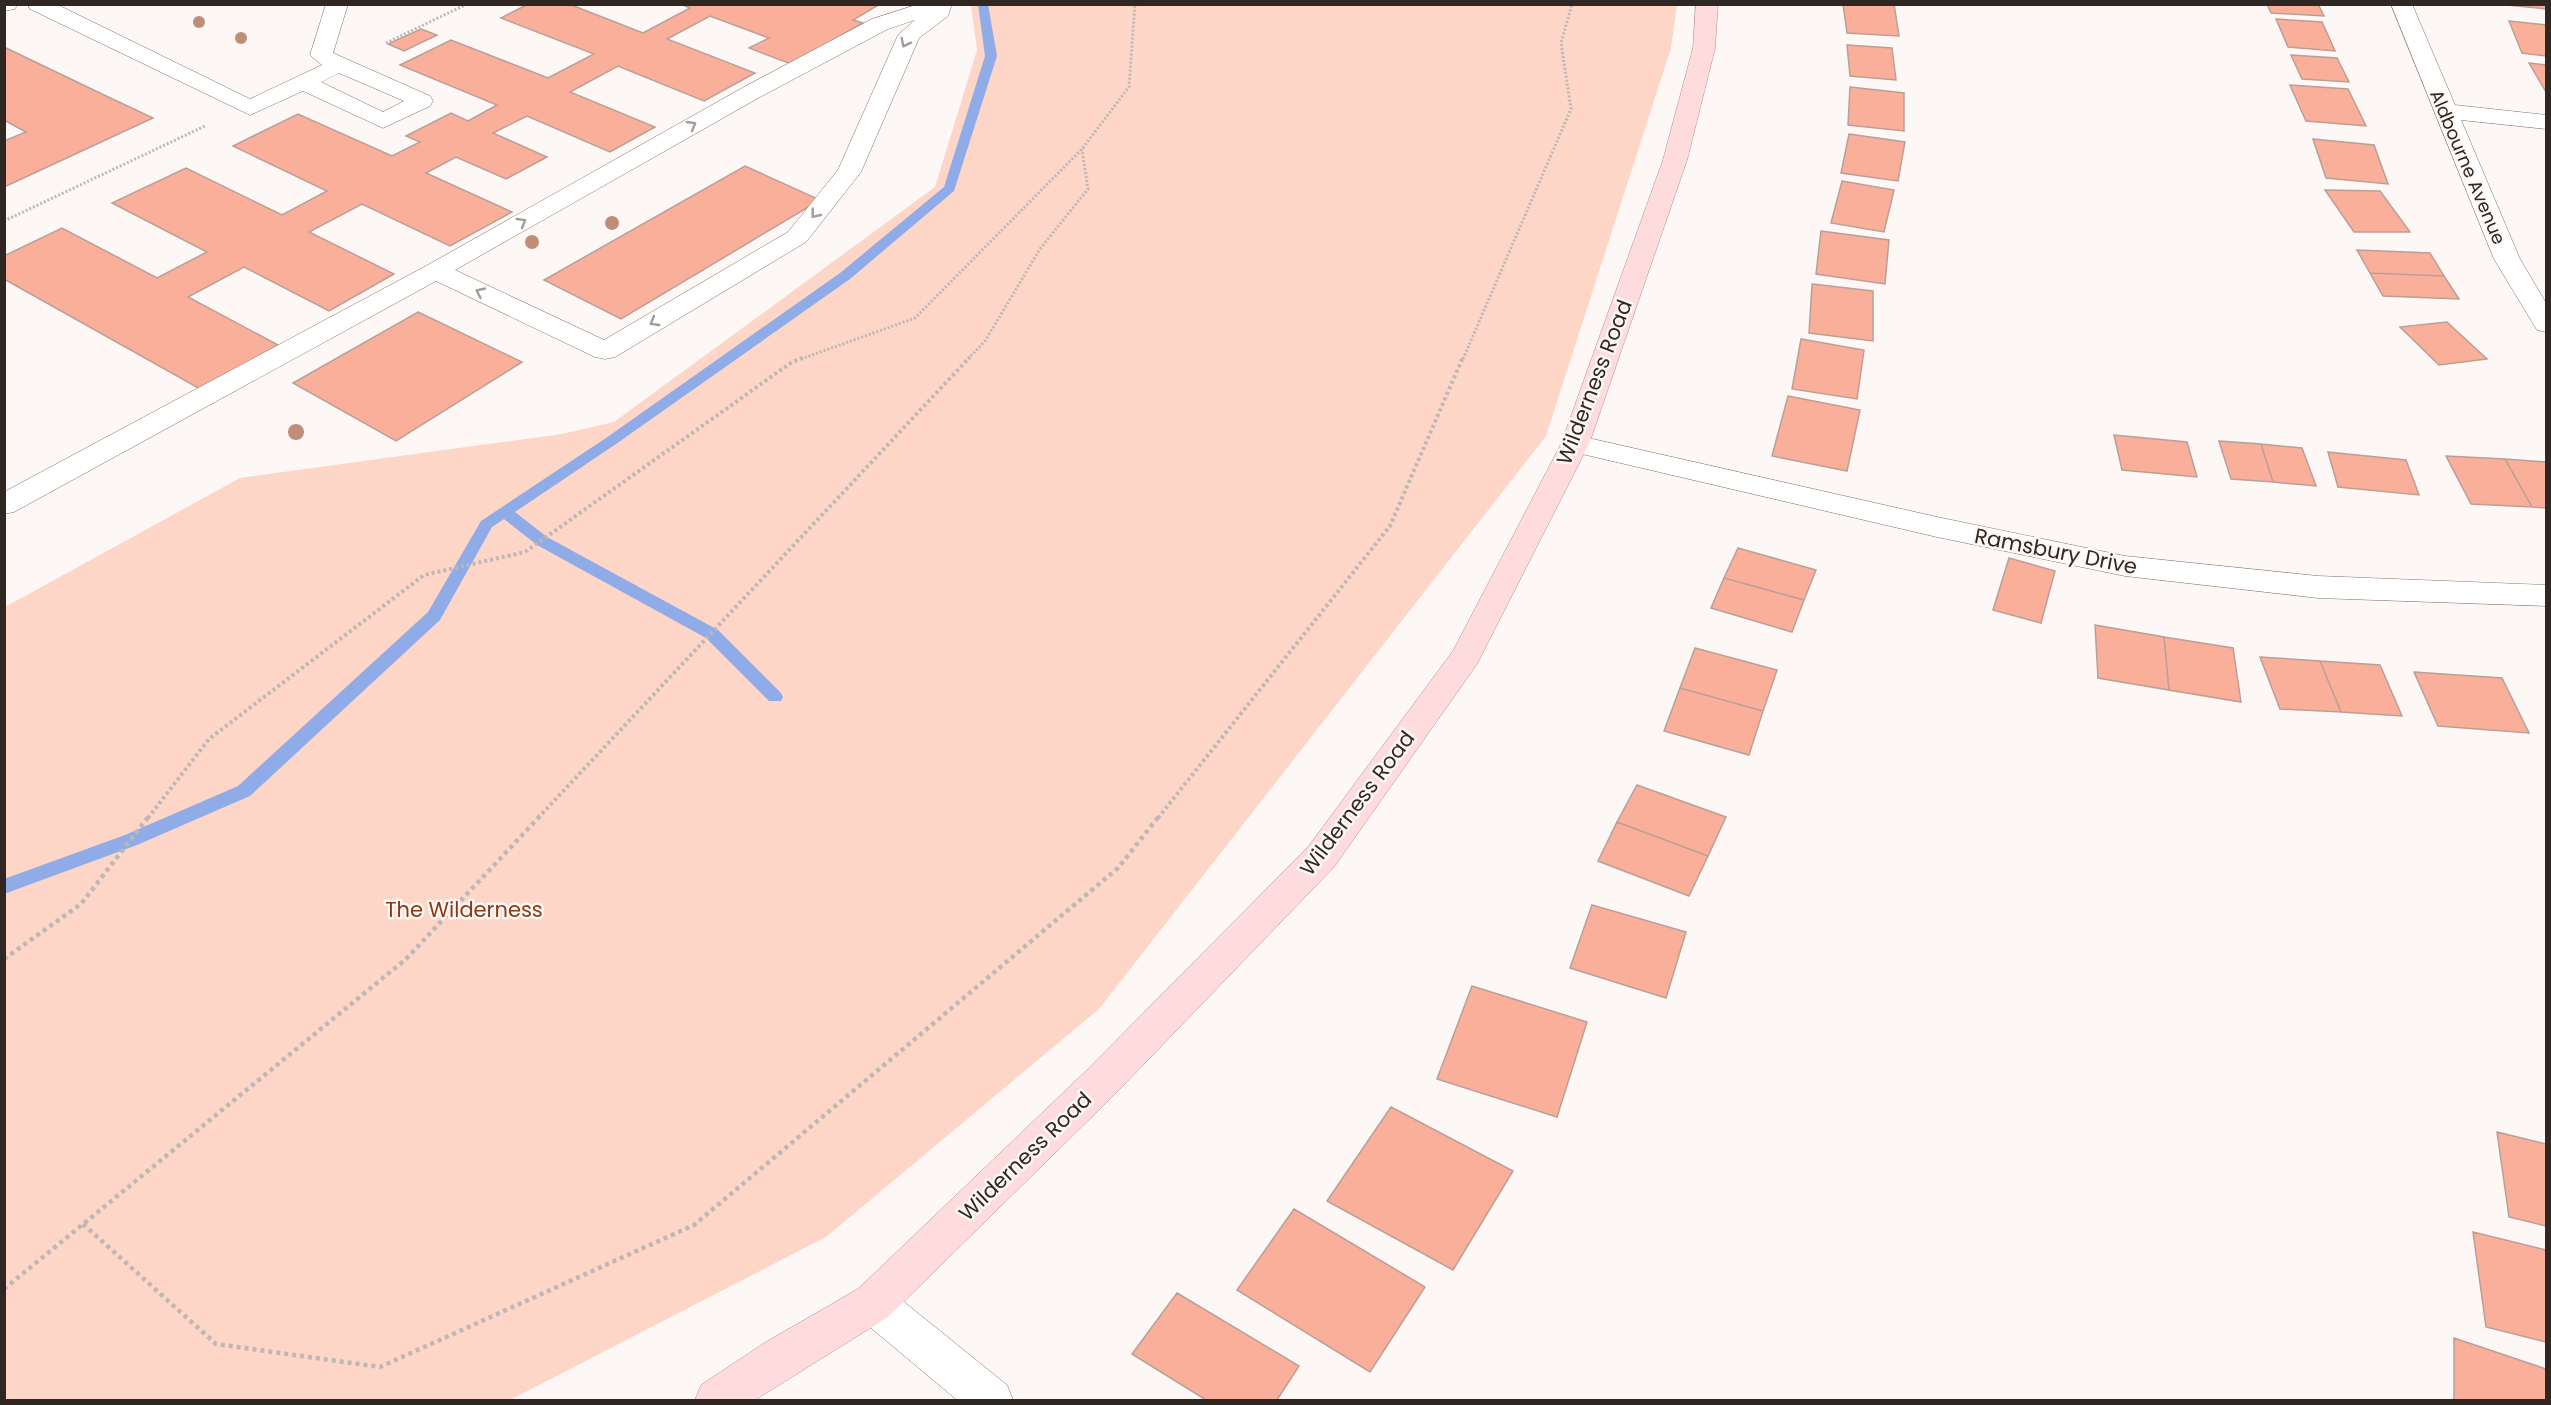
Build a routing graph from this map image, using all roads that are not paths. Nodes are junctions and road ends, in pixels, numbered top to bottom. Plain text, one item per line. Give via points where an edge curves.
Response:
1 (38, 4) edge
2 (337, 4) edge
3 (942, 4) edge
4 (948, 4) edge
5 (1707, 4) edge
6 (2401, 4) edge
7 (339, 65) junction
8 (303, 82) junction
9 (2445, 111) junction
10 (2547, 122) edge
11 (435, 271) junction
12 (2547, 324) edge
13 (1575, 444) junction
14 (4, 505) edge
15 (2547, 596) edge
16 (873, 1303) junction
17 (717, 1401) edge
18 (991, 1401) edge

1 - 8 street via 250,108
2 - 7 street via 321,55
11 -> 3 street via 851,39 880,24
4 -> 11 street via 909,35 849,172 797,237 605,351
5 - 13 main road, Wilderness Road via 1704,48 1675,160
6 - 9 street, Aldbourne Avenue
7 - 8 street
7 - 8 street via 422,101 383,121
9 - 10 street
9 - 12 street, Aldbourne Avenue via 2507,259
11 - 14 street
13 - 15 street, Ramsbury Drive via 2125,566 2318,587
13 - 16 main road, Wilderness Road via 1466,656 1321,856 1102,1081
16 - 17 main road, Wilderness Road
16 - 18 street

